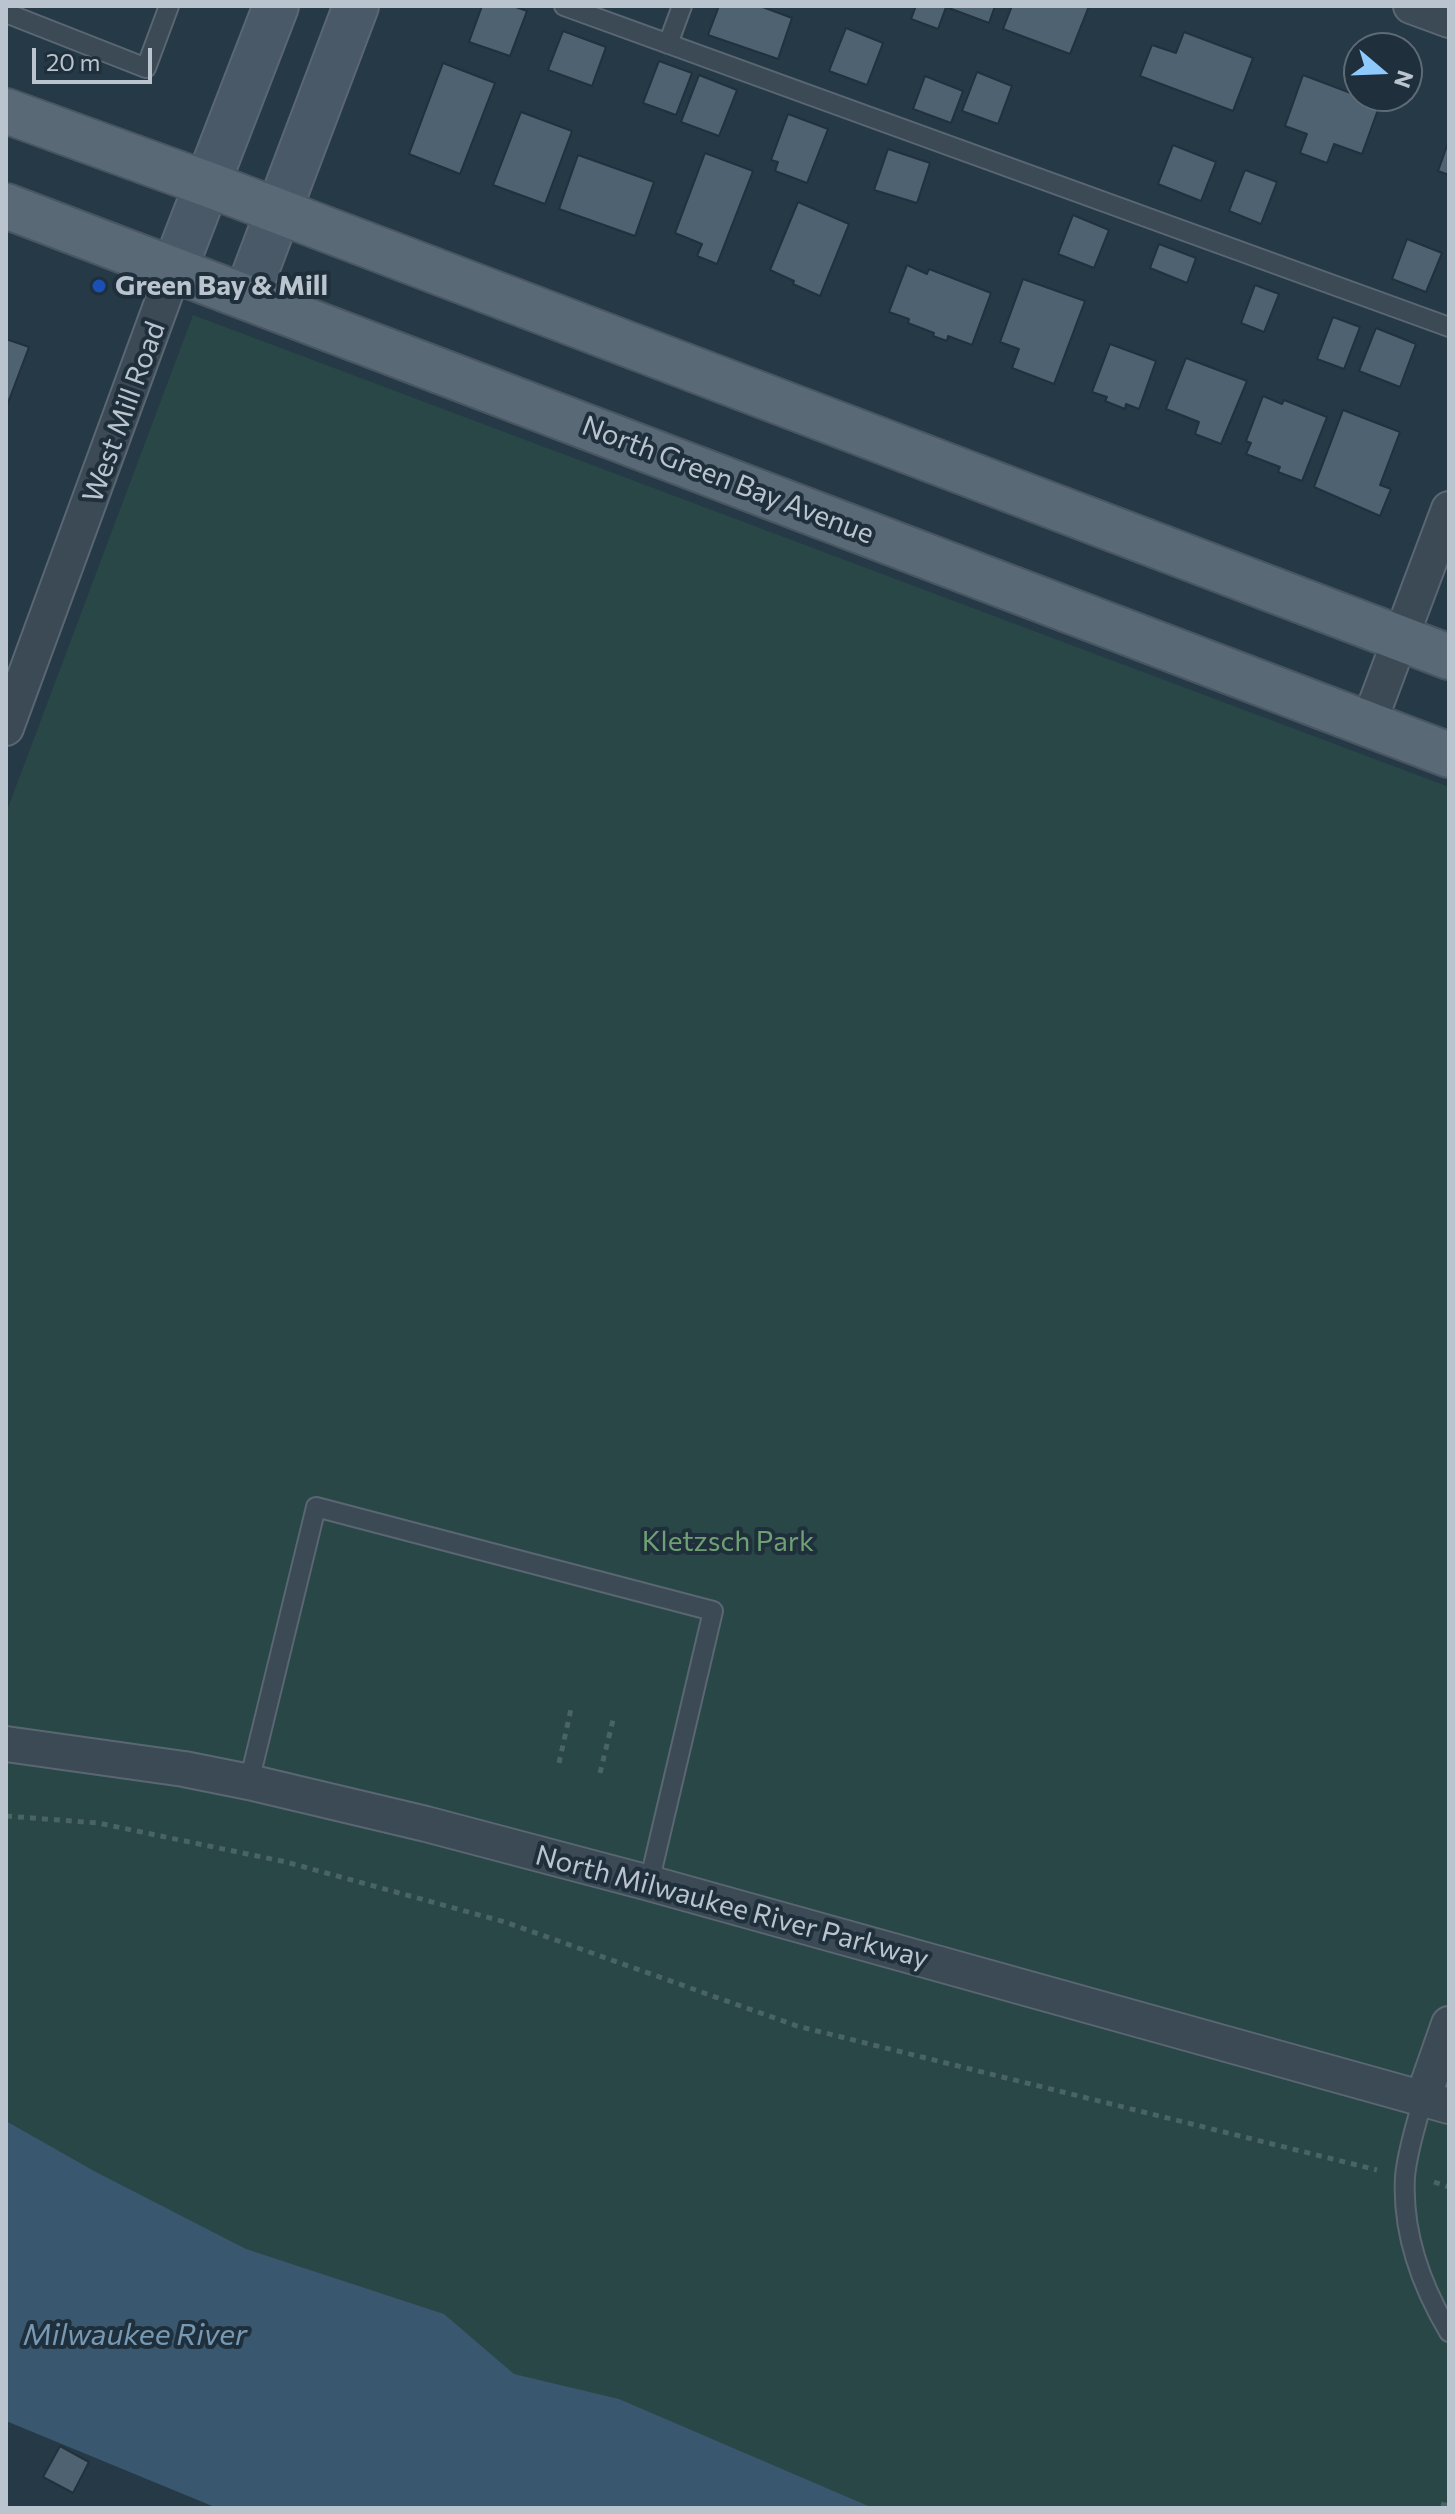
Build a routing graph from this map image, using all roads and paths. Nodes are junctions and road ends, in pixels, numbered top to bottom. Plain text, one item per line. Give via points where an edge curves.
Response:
1 (169, 6) edge
2 (276, 6) edge
3 (356, 6) edge
4 (564, 6) edge
5 (682, 6) edge
6 (1411, 6) edge
7 (6, 13) edge
8 (1449, 20) edge
9 (668, 44) junction
10 (6, 111) edge
11 (207, 184) junction
12 (6, 206) edge
13 (278, 212) junction
14 (174, 270) junction
15 (246, 297) junction
16 (1449, 327) edge
17 (1449, 509) edge
18 (1400, 638) junction
19 (1449, 657) edge
20 (1368, 725) junction
21 (6, 728) edge
22 (1449, 755) edge
23 (571, 1709) dead end
24 (613, 1720) dead end
25 (6, 1744) edge
26 (559, 1763) dead end
27 (600, 1773) dead end
28 (249, 1782) junction
29 (6, 1816) edge
30 (649, 1883) junction
31 (1449, 2024) edge
32 (1436, 2102) edge
33 (1376, 2169) dead end
34 (1431, 2182) dead end
35 (1449, 2187) edge
36 (1449, 2332) edge
37 (1441, 2504) dead end
38 (1449, 2506) edge

1 - 7 lane via 146,68
2 - 11 main road, West Mill Road
3 - 13 main road
4 - 9 lane
5 - 9 lane
6 - 8 street
9 - 16 lane
10 - 11 main road
11 - 13 main road
11 - 14 main road, West Mill Road
12 - 14 main road, North Green Bay Avenue
13 - 15 main road
13 - 18 main road
14 - 15 main road, North Green Bay Avenue
14 - 21 street, West Mill Road
15 - 20 main road, North Green Bay Avenue
17 - 18 street
18 - 19 main road
18 - 20 street
20 - 22 main road, North Green Bay Avenue
23 - 26 path
24 - 27 path
25 - 28 street, North Milwaukee River Parkway
28 - 30 street, North Milwaukee River Parkway
28 - 30 lane via 316,1507 713,1611
29 - 33 path via 98,1823 286,1862 505,1922 797,2026
30 - 32 street, North Milwaukee River Parkway
31 - 32 street
32 - 36 lane via 1405,2176 1407,2223 1430,2299
34 - 35 path
37 - 38 path

